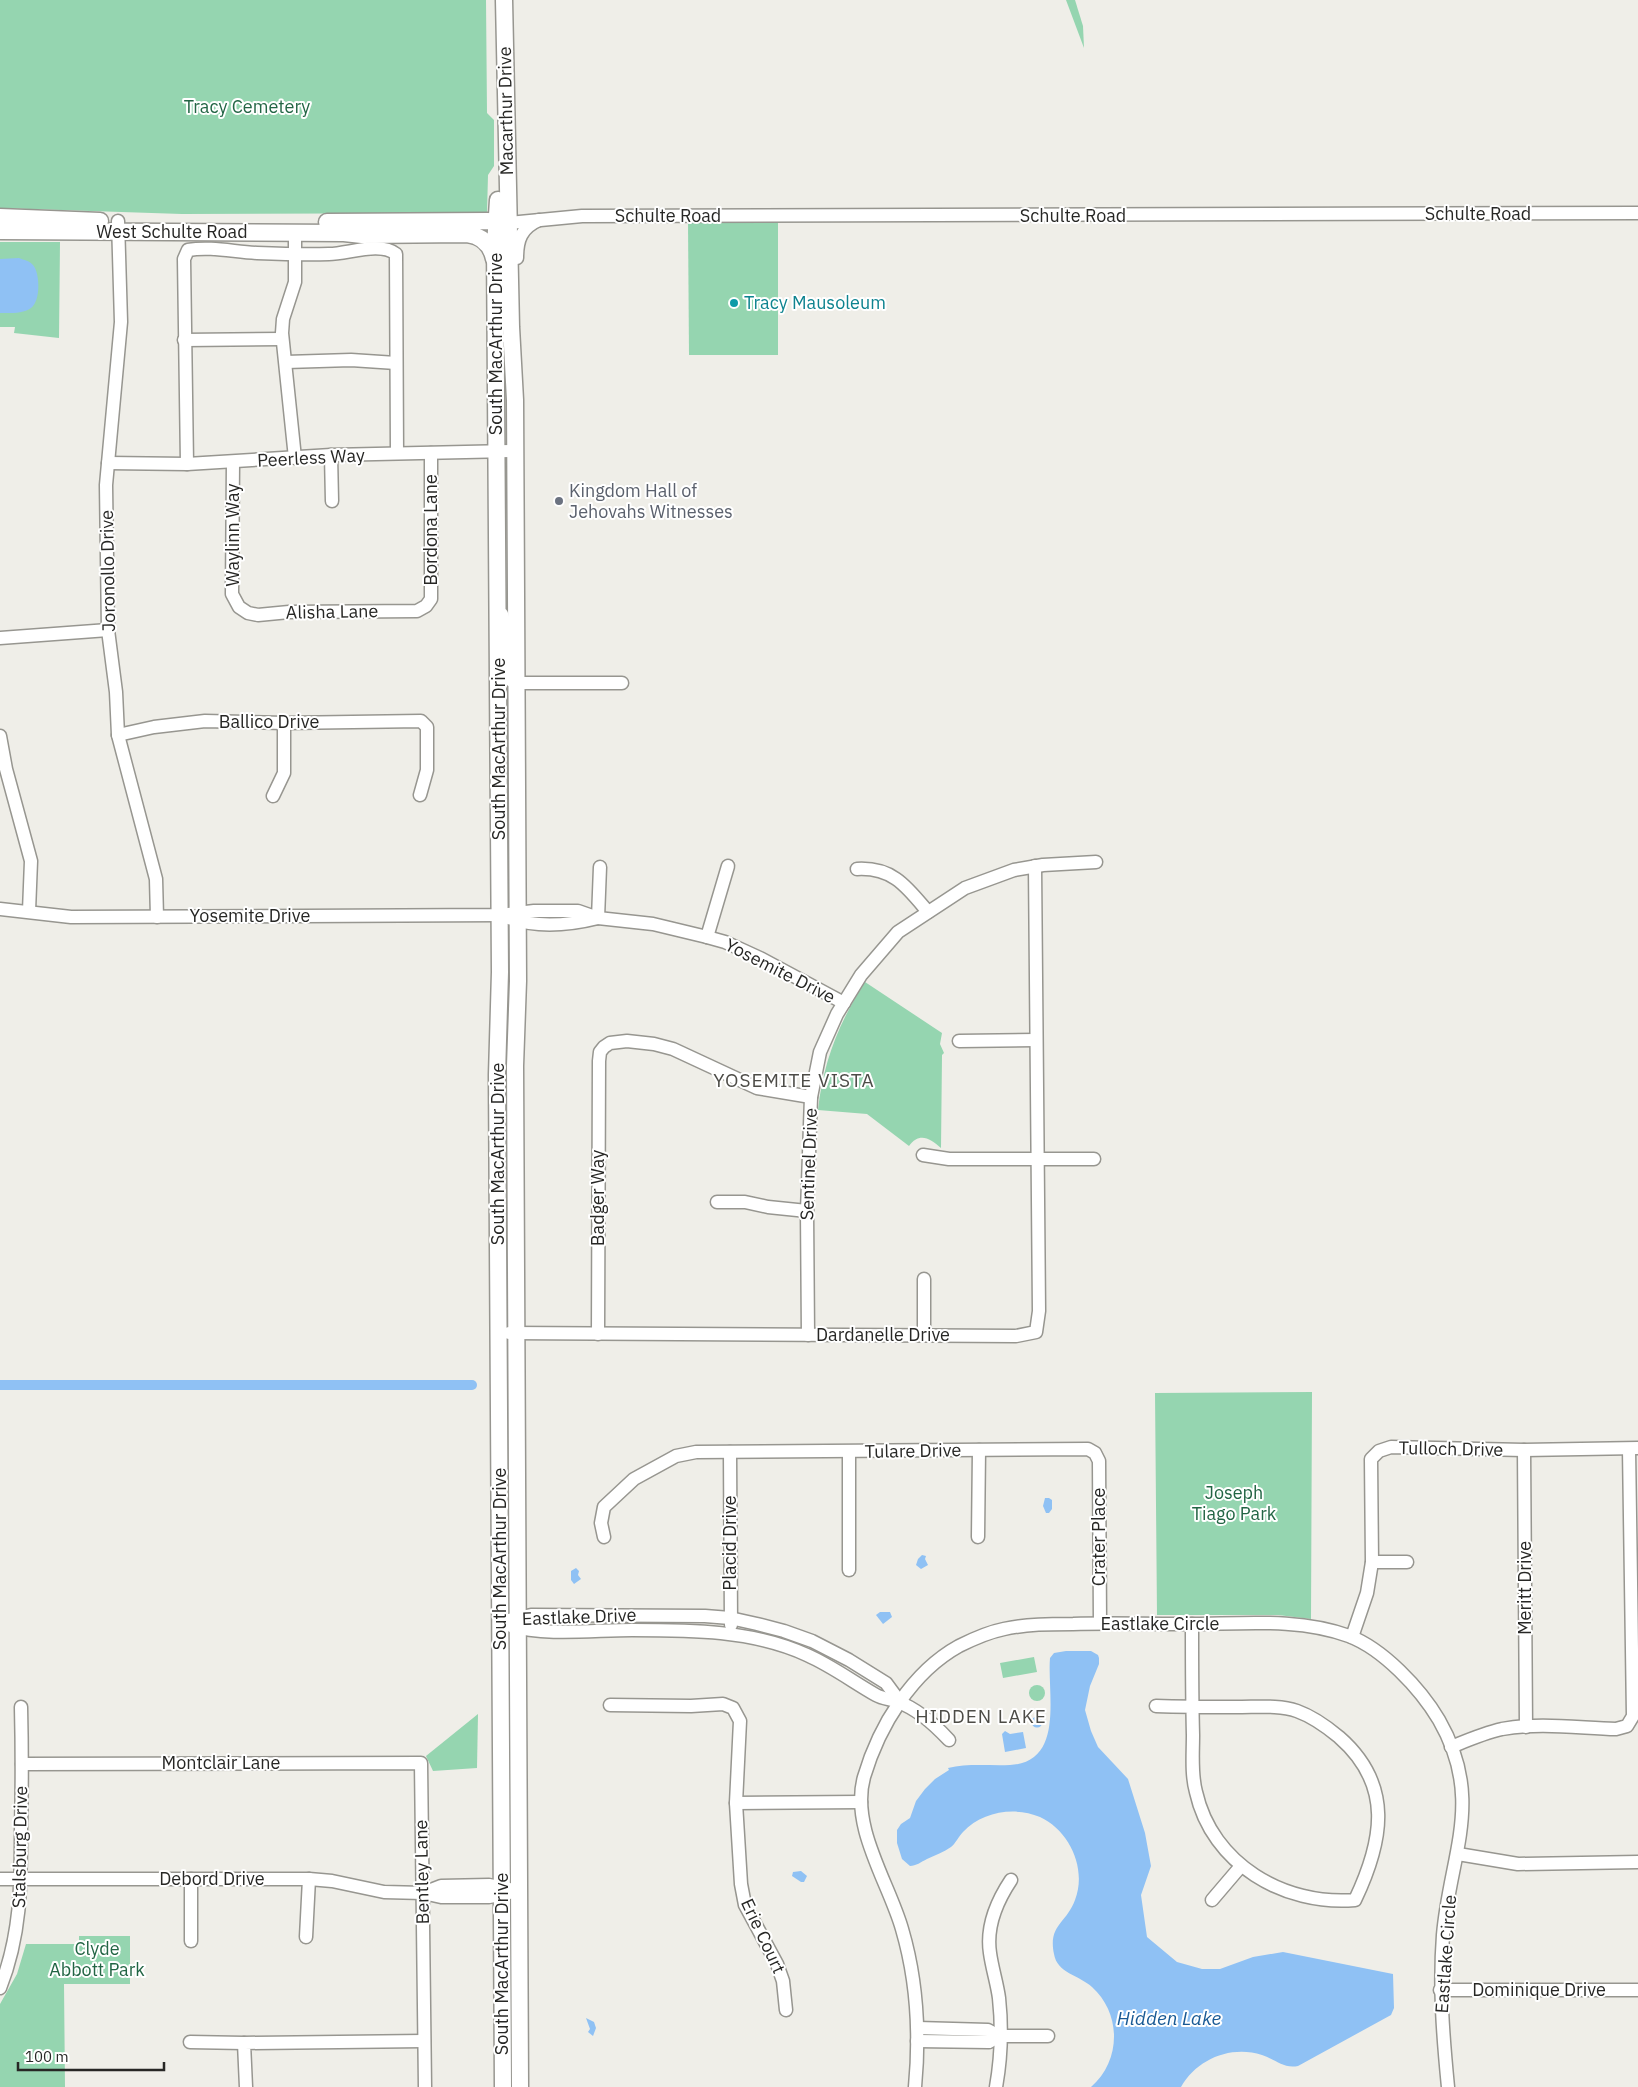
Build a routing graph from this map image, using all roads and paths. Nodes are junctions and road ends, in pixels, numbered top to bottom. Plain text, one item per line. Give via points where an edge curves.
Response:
1 (497, 0) edge
2 (504, 0) edge
3 (1638, 213) edge
4 (0, 217) edge
5 (543, 218) junction
6 (217, 222) joint
7 (501, 223) junction
8 (118, 226) junction
9 (0, 231) edge
10 (295, 233) junction
11 (344, 233) junction
12 (296, 253) junction
13 (496, 266) junction
14 (511, 309) junction
15 (282, 339) junction
16 (184, 340) junction
17 (286, 362) junction
18 (396, 364) junction
19 (515, 451) junction
20 (497, 452) junction
21 (397, 454) junction
22 (431, 454) junction
23 (331, 455) junction
24 (295, 458) junction
25 (233, 462) junction
26 (108, 463) junction
27 (187, 464) junction
28 (332, 501) dead end
29 (498, 605) junction
30 (426, 606) joint
31 (239, 607) joint
32 (108, 630) junction
33 (0, 638) edge
34 (516, 683) junction
35 (622, 683) dead end
36 (284, 723) junction
37 (0, 736) edge
38 (118, 736) junction
39 (3, 770) edge
40 (420, 795) dead end
41 (273, 796) dead end
42 (1096, 862) dead end
43 (728, 866) dead end
44 (1035, 866) junction
45 (600, 867) dead end
46 (857, 869) dead end
47 (0, 909) edge
48 (29, 912) junction
49 (928, 912) junction
50 (500, 915) junction
51 (157, 916) junction
52 (517, 917) junction
53 (598, 918) junction
54 (707, 937) junction
55 (844, 1003) junction
56 (1036, 1040) junction
57 (959, 1042) dead end
58 (811, 1097) junction
59 (923, 1154) dead end
60 (1038, 1158) junction
61 (1094, 1159) dead end
62 (717, 1202) dead end
63 (807, 1211) junction
64 (924, 1279) dead end
65 (498, 1333) junction
66 (516, 1333) junction
67 (598, 1334) junction
68 (808, 1335) junction
69 (924, 1335) junction
70 (1633, 1448) edge
71 (979, 1450) junction
72 (1524, 1450) junction
73 (730, 1452) junction
74 (849, 1452) junction
75 (1095, 1453) joint
76 (604, 1537) dead end
77 (978, 1537) dead end
78 (1372, 1562) junction
79 (1407, 1562) dead end
80 (849, 1570) dead end
81 (730, 1618) junction
82 (500, 1623) junction
83 (518, 1623) junction
84 (1100, 1623) junction
85 (1192, 1624) junction
86 (733, 1635) junction
87 (1352, 1637) junction
88 (900, 1702) junction
89 (610, 1704) dead end
90 (1156, 1706) dead end
91 (21, 1707) dead end
92 (1192, 1708) junction
93 (1526, 1727) junction
94 (949, 1740) dead end
95 (1451, 1747) junction
96 (421, 1763) joint
97 (22, 1764) junction
98 (861, 1802) junction
99 (736, 1803) junction
100 (1458, 1854) junction
101 (1638, 1862) edge
102 (1242, 1866) junction
103 (0, 1879) edge
104 (21, 1879) junction
105 (191, 1879) junction
106 (309, 1879) junction
107 (1011, 1880) dead end
108 (501, 1891) junction
109 (519, 1891) junction
110 (423, 1893) junction
111 (1212, 1900) dead end
112 (306, 1937) dead end
113 (190, 1941) dead end
114 (1, 1986) edge
115 (1440, 1990) junction
116 (1638, 1990) edge
117 (786, 2010) dead end
118 (918, 2035) junction
119 (1000, 2036) junction
120 (1048, 2036) dead end
121 (424, 2041) junction
122 (190, 2042) dead end
123 (244, 2043) junction
124 (246, 2087) edge
125 (425, 2087) edge
126 (502, 2087) edge
127 (520, 2087) edge
128 (915, 2087) edge
129 (996, 2087) edge
130 (1448, 2087) edge

1 - 7 main road, Macarthur Drive
2 - 7 main road, Macarthur Drive
3 - 5 street, Schulte Road
4 - 8 main road, West Schulte Road
5 - 7 street, Schulte Road
5 - 14 street via 525,228 517,242 517,290
6 - 7 main road, Schulte Road
6 - 8 main road, West Schulte Road
7 - 11 main road, Schulte Road
7 - 13 main road, South MacArthur Drive
7 - 14 main road, South MacArthur Drive
8 - 9 main road, West Schulte Road
8 - 10 main road, West Schulte Road
8 - 26 street, Joronollo Drive via 121,322
10 - 11 main road, West Schulte Road
10 - 12 street
11 - 13 main road via 472,235 489,246
12 - 15 street via 295,282 283,320
12 - 16 street via 188,250 184,260
12 - 18 street via 338,254 373,249 390,250 396,254
13 - 20 main road, South MacArthur Drive
14 - 19 main road, South MacArthur Drive
15 - 16 street
15 - 17 street
16 - 27 street
17 - 18 street via 351,360
17 - 24 street
18 - 21 street
19 - 20 street, Peerless Way
19 - 34 main road, South MacArthur Drive
20 - 22 street, Peerless Way
20 - 29 main road, South MacArthur Drive
21 - 22 street, Peerless Way
21 - 23 street, Peerless Way
22 - 30 street, Bordona Lane via 432,582 431,598
23 - 24 street, Peerless Way
23 - 28 street
24 - 25 street, Peerless Way
25 - 27 street, Peerless Way
25 - 31 street, Waylinn Way via 232,594
26 - 27 street, Peerless Way
26 - 32 street, Joronollo Drive
29 - 34 street via 506,629 507,674
29 - 50 main road, South MacArthur Drive
30 - 31 street, Alisha Lane via 417,611 258,615
32 - 33 street
32 - 38 street, Joronollo Drive
34 - 35 street
34 - 52 main road, South MacArthur Drive
36 - 38 street, Ballico Drive via 205,721 154,726
36 - 40 street, Ballico Drive via 421,721 427,727 427,770
36 - 41 street via 284,773
37 - 39 street
38 - 51 street, Joronollo Drive via 156,879
39 - 48 street via 31,861
42 - 44 street, Sentinel Drive
43 - 54 street
44 - 49 street, Sentinel Drive via 965,888
44 - 56 street
45 - 53 street
46 - 49 street via 874,869 893,876 904,883
47 - 48 street, Yosemite Drive
48 - 51 street, Yosemite Drive via 71,917
49 - 55 street, Sentinel Drive via 898,932 861,975
50 - 51 street, Yosemite Drive
50 - 52 street, Yosemite Drive
50 - 65 main road, South MacArthur Drive
52 - 53 street, Yosemite Drive via 531,924 578,924
52 - 66 main road, South MacArthur Drive
53 - 54 street, Yosemite Drive via 653,924
54 - 55 street, Yosemite Drive via 762,959
55 - 58 street, Sentinel Drive via 820,1052
56 - 57 street
56 - 60 street
58 - 63 street, Sentinel Drive
58 - 67 street, Badger Way via 757,1088 654,1044 627,1041 604,1047 598,1061
59 - 60 street via 949,1159
60 - 61 street
60 - 69 street, Dardanelle Drive via 1039,1311 1036,1332 1016,1336
62 - 63 street via 745,1202
63 - 68 street, Sentinel Drive
64 - 69 street
65 - 66 street, Dardanelle Drive
65 - 82 main road, South MacArthur Drive
66 - 67 street, Dardanelle Drive
66 - 83 main road, South MacArthur Drive
67 - 68 street, Dardanelle Drive
68 - 69 street, Dardanelle Drive
70 - 72 street, Tulloch Drive
70 - 93 street via 1633,1716 1627,1726 1616,1729
71 - 74 street, Tulare Drive
71 - 75 street, Tulare Drive via 1088,1450
71 - 77 street
72 - 78 street, Tulloch Drive via 1391,1447 1379,1451 1371,1459
72 - 93 street, Meritt Drive
73 - 74 street, Tulare Drive
73 - 76 street, Tulare Drive via 696,1452 676,1456 634,1479 604,1507 601,1523
73 - 81 street, Placid Drive
74 - 80 street
75 - 84 street, Crater Place via 1099,1461
78 - 79 street
78 - 87 street, Tulloch Drive via 1367,1593
81 - 83 street, Eastlake Drive via 531,1615
81 - 86 street, Placid Drive
81 - 88 street, Eastlake Drive via 784,1630 812,1641 886,1683
82 - 83 street, Eastlake Drive
82 - 108 main road, South MacArthur Drive
83 - 86 street, Eastlake Drive via 531,1631 648,1630
83 - 109 main road, South MacArthur Drive
84 - 85 street, Eastlake Circle
84 - 88 street, Eastlake Circle via 1036,1624 1003,1629 976,1638 936,1662 919,1677
85 - 87 street, Eastlake Circle via 1293,1625 1331,1630
85 - 92 street
86 - 88 street, Eastlake Drive via 780,1645 806,1655 878,1696
87 - 95 street, Eastlake Circle via 1390,1662 1417,1690 1438,1720
88 - 94 street, Eastlake Drive via 930,1720
88 - 98 street, Eastlake Circle via 885,1726 863,1779
89 - 99 street, Erie Court via 723,1704 733,1708 740,1721
90 - 92 street
91 - 97 street, Stalsburg Drive
92 - 102 street via 1193,1777 1199,1804 1209,1828 1225,1851
92 - 102 street via 1267,1707 1297,1711 1332,1731 1347,1744 1370,1778 1379,1817 1376,1843 1355,1900 1339,1902 1290,1893 1257,1878
93 - 95 street via 1480,1734
95 - 100 street, Eastlake Circle via 1463,1802
96 - 97 street, Montclair Lane
96 - 110 street, Bentley Lane
97 - 104 street, Stalsburg Drive
98 - 99 street
98 - 118 street, Eastlake Circle via 866,1833 902,1928
99 - 117 street, Erie Court via 745,1904 784,1981
100 - 101 street via 1518,1864
100 - 115 street, Eastlake Circle via 1448,1896
102 - 111 street
103 - 104 street, Debord Drive
104 - 105 street, Debord Drive
104 - 114 street, Stalsburg Drive via 17,1934
105 - 106 street, Debord Drive
105 - 113 street
106 - 110 street, Debord Drive via 384,1892
106 - 112 street
107 - 119 street via 1000,1898 992,1922 989,1951 999,1998
108 - 109 street, Debord Drive
108 - 110 street, Debord Drive via 441,1886
108 - 126 main road, South MacArthur Drive
109 - 127 main road, South MacArthur Drive
110 - 121 street, Bentley Lane
115 - 116 street, Dominique Drive
115 - 130 street, Eastlake Circle
118 - 119 street via 989,2042
118 - 128 street, Eastlake Circle
119 - 120 street
119 - 129 street
121 - 123 street
121 - 125 street, Bentley Lane
122 - 123 street
123 - 124 street

